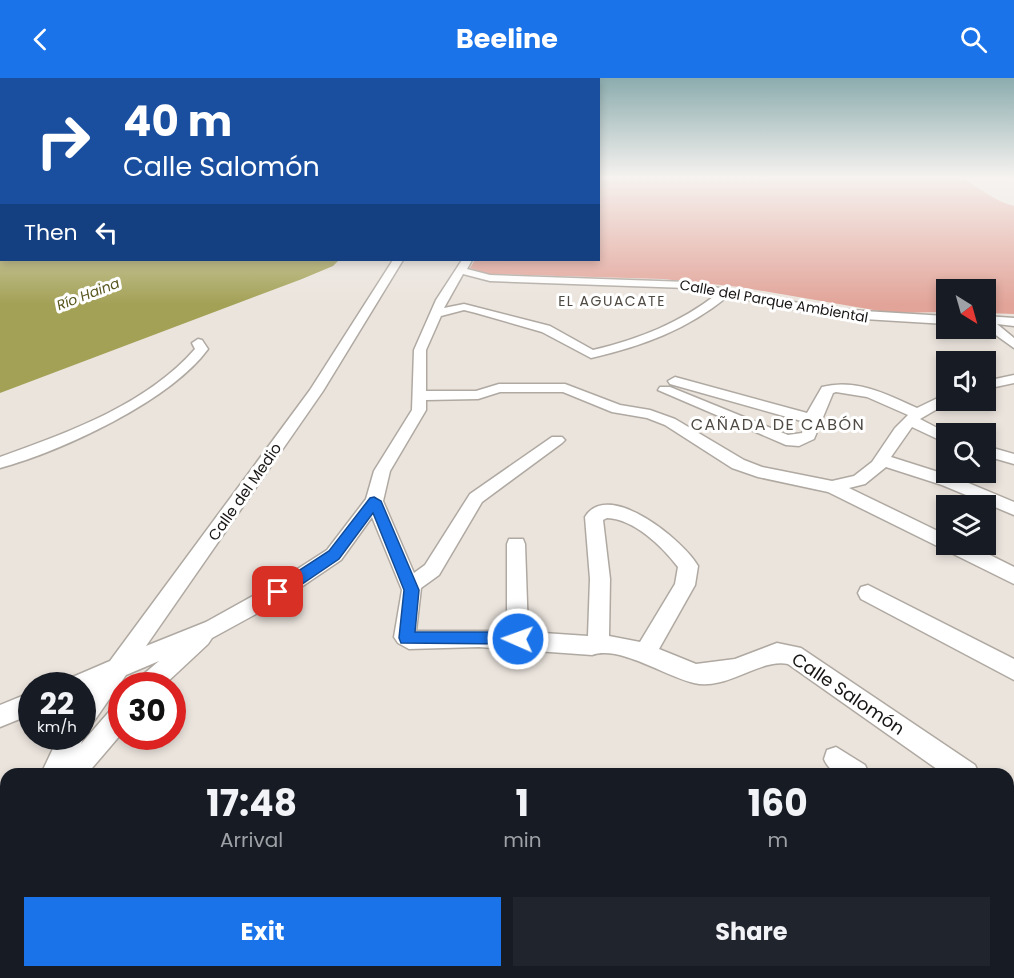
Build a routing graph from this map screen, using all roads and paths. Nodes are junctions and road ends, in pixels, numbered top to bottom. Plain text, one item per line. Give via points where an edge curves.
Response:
1 (397, 261) edge
2 (463, 265) edge
3 (728, 291) junction
4 (436, 314) junction
5 (936, 320) edge
6 (996, 321) edge
7 (1014, 322) edge
8 (996, 329) edge
9 (198, 343) dead end
10 (1014, 344) edge
11 (1014, 379) edge
12 (996, 383) edge
13 (419, 395) junction
14 (936, 404) edge
15 (813, 418) junction
16 (915, 418) junction
17 (936, 432) edge
18 (557, 440) dead end
19 (996, 454) edge
20 (1014, 459) edge
21 (882, 460) junction
22 (0, 463) edge
23 (832, 487) junction
24 (374, 501) junction
25 (1014, 509) edge
26 (936, 538) edge
27 (516, 544) dead end
28 (971, 555) edge
29 (1014, 576) edge
30 (410, 586) junction
31 (868, 593) dead end
32 (213, 628) junction
33 (518, 639) junction
34 (598, 643) junction
35 (645, 653) junction
36 (123, 665) junction
37 (1014, 670) edge
38 (162, 672) edge
39 (96, 677) edge
40 (96, 701) edge
41 (18, 709) edge
42 (0, 716) edge
43 (108, 730) edge
44 (65, 750) edge
45 (57, 768) edge
46 (76, 768) edge
47 (957, 768) edge

1 - 36 street, Calle del Medio via 316,391
2 - 3 street, Calle del Parque Ambiental via 490,278 647,281
2 - 4 street
3 - 4 street via 660,336 591,354 546,329 478,310 464,308
3 - 5 street, Calle del Parque Ambiental via 831,313
4 - 13 street via 420,351
6 - 7 street
8 - 10 street
9 - 22 street via 202,349 192,365 141,402
11 - 12 street
13 - 23 street via 451,397 478,395 499,388 565,388 617,409 650,414 670,422 758,472
13 - 24 street via 419,410 382,471
14 - 16 street
15 - 15 street via 809,436 799,441 786,440 670,386
15 - 16 street via 831,388 855,390
16 - 17 street
16 - 21 street via 900,431
18 - 30 street via 473,502 429,574
19 - 20 street
21 - 23 street via 860,480
21 - 25 street
23 - 26 street
24 - 30 street, Calle Salomón
24 - 32 street via 334,555
27 - 33 street
28 - 29 street
30 - 33 street, Calle Salomón via 405,637 409,640
31 - 37 street
32 - 36 street
32 - 38 street
33 - 34 street, Calle Salomón
34 - 35 street, Calle Salomón
34 - 35 street via 600,579 594,517 609,510 653,531 688,566 685,585
35 - 47 street, Calle Salomón via 696,674 736,669 777,652 793,655
36 - 39 street
36 - 40 street, Calle del Medio
41 - 42 street
43 - 46 street
44 - 45 street

